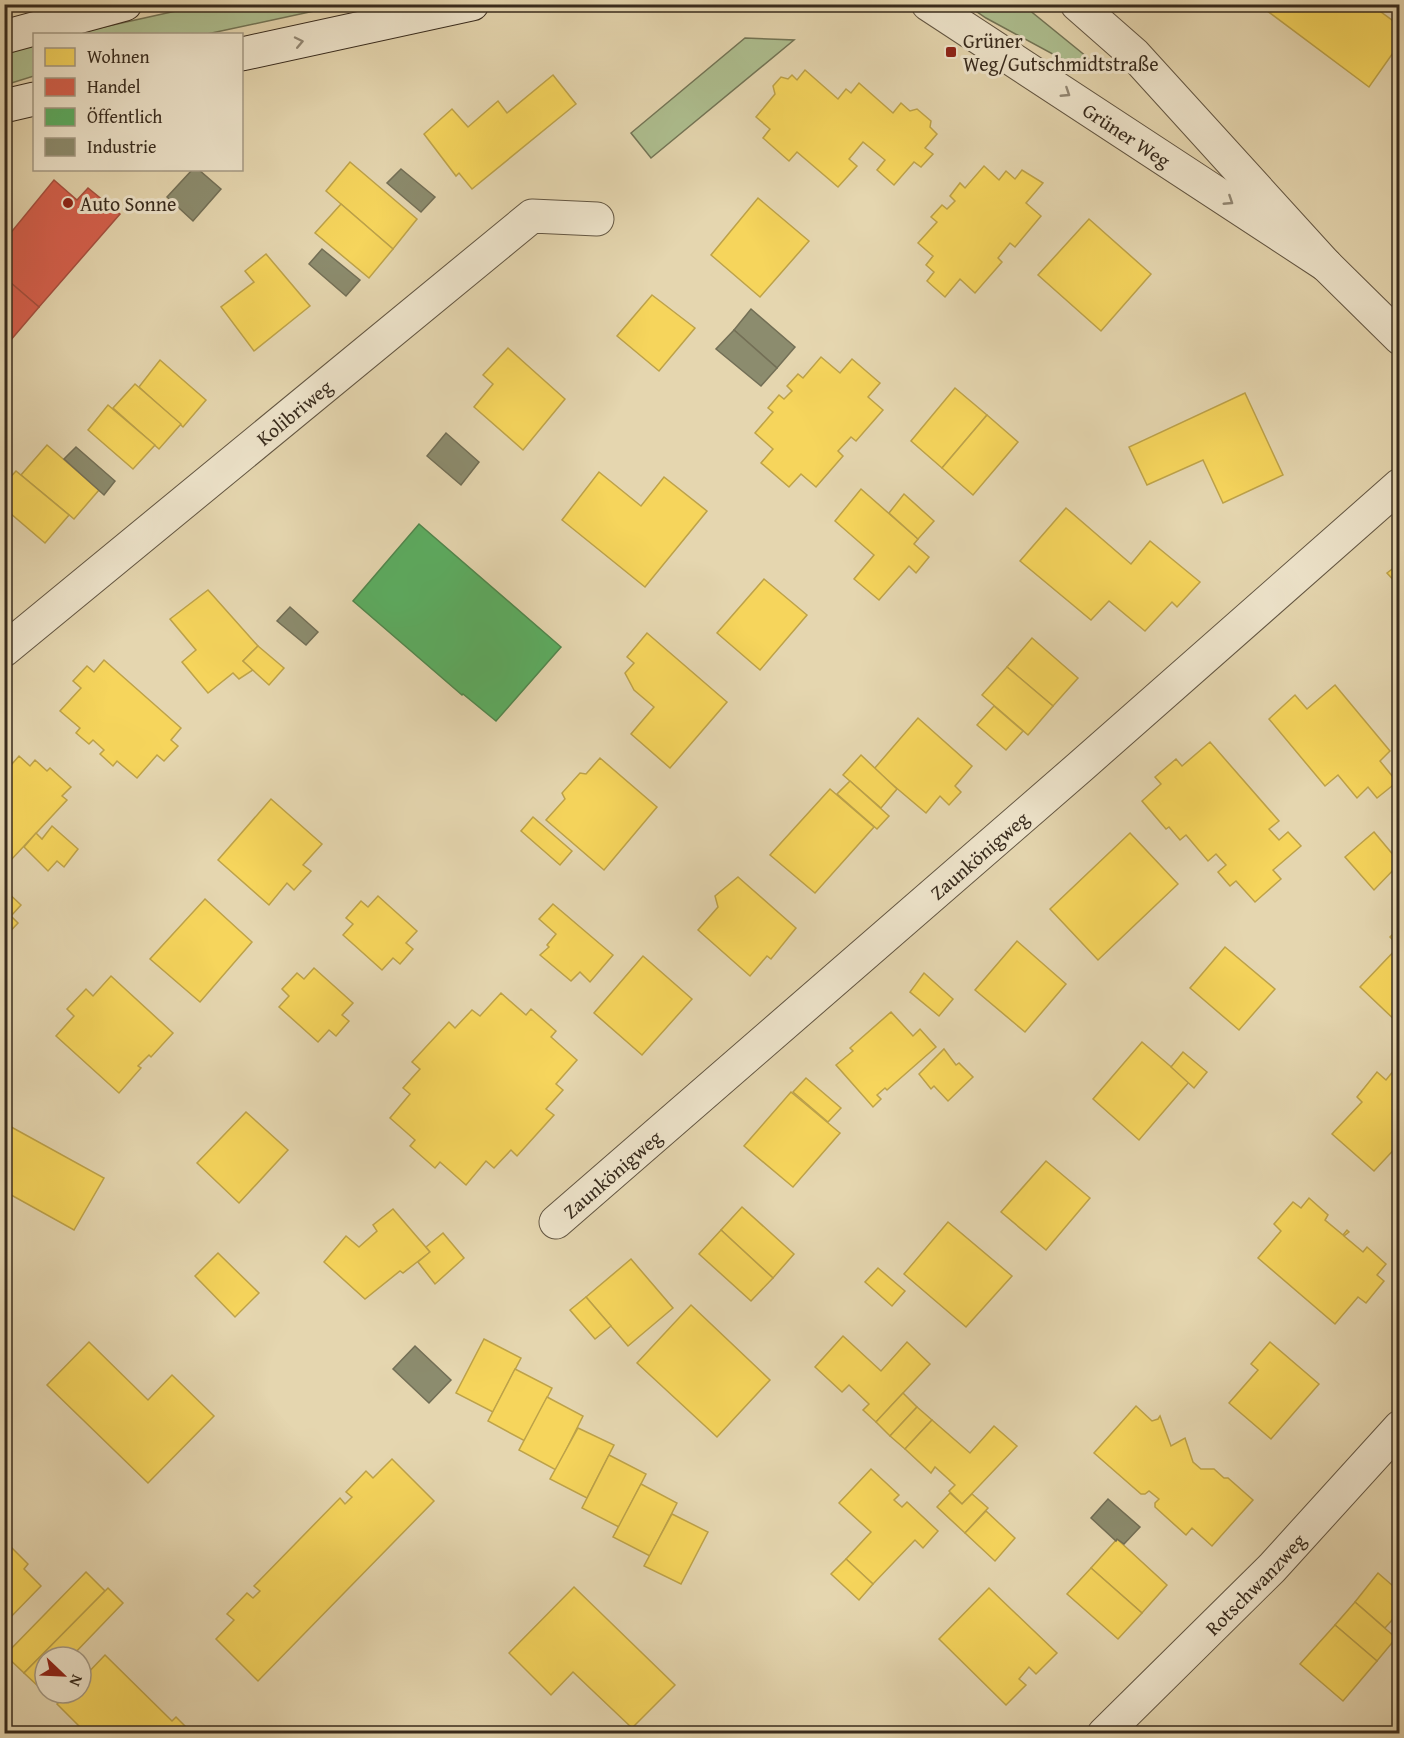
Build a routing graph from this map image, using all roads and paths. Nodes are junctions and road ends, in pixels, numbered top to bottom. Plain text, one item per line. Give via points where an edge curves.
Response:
1 (125, 4) edge
2 (472, 4) edge
3 (928, 4) edge
4 (1077, 4) edge
5 (4, 37) edge
6 (243, 54) edge
7 (33, 99) edge
8 (4, 106) edge
9 (597, 219) dead end
10 (1326, 265) junction
11 (1400, 338) edge
12 (1400, 485) edge
13 (4, 650) edge
14 (556, 1222) dead end
15 (1400, 1427) edge
16 (1104, 1734) edge

1 - 5 street
6 -> 2 street
3 -> 10 street, Grüner Weg
4 - 10 street, Grüner Weg via 1135,55
7 - 8 street
9 - 13 street, Kolibriweg via 532,216
10 - 11 street, Grüner Weg
12 - 14 street, Zaunkönigweg
15 - 16 street, Rotschwanzweg via 1272,1568

